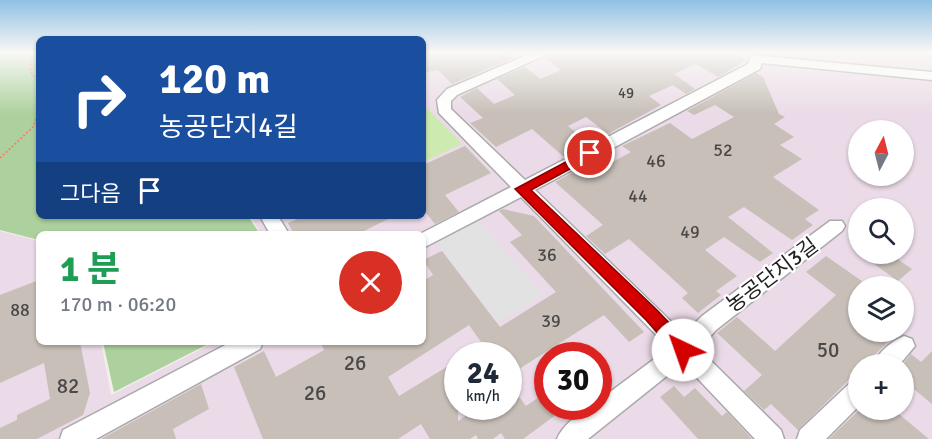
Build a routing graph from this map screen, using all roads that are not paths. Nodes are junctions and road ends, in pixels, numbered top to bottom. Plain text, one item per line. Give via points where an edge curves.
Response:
1 (497, 72) edge
2 (743, 72) edge
3 (902, 72) edge
4 (932, 76) edge
5 (522, 189) junction
6 (836, 226) dead end
7 (426, 239) edge
8 (246, 345) edge
9 (904, 346) dead end
10 (683, 350) junction
11 (896, 354) edge
12 (848, 401) edge
13 (72, 439) edge
14 (569, 439) edge
15 (772, 439) edge
16 (809, 439) edge

1 - 5 street via 456,90 443,103 446,114
2 - 5 street
3 - 4 street
5 - 7 street
5 - 10 street
6 - 10 street, 농공단지3길 via 709,323
8 - 13 street
9 - 11 street
10 - 14 street, 농공단지3길
10 - 15 street
12 - 16 street

